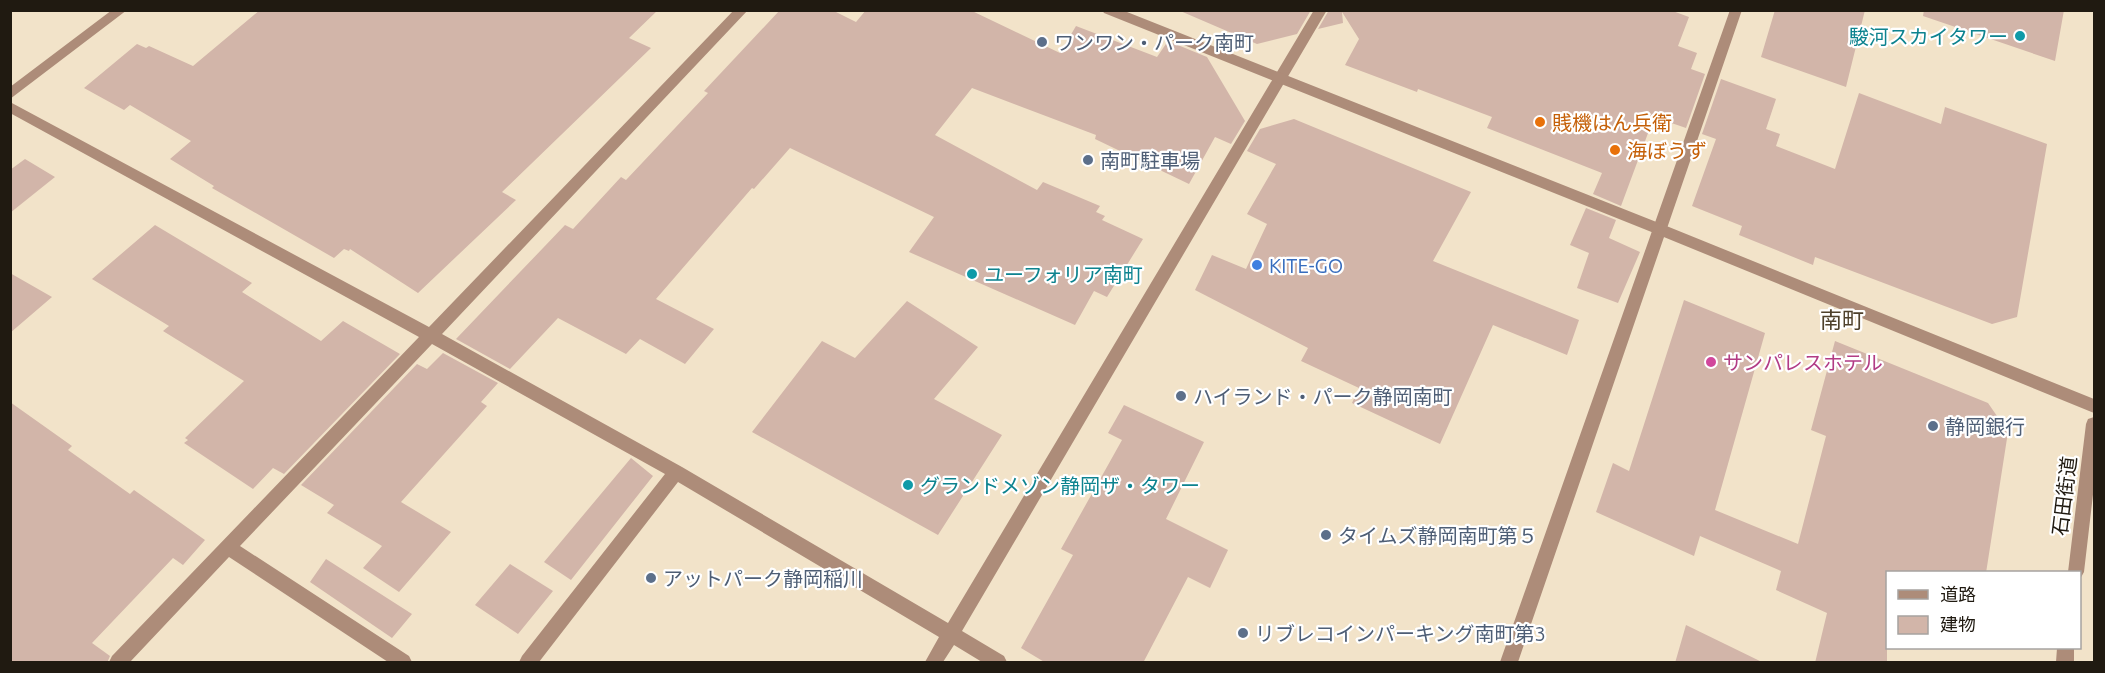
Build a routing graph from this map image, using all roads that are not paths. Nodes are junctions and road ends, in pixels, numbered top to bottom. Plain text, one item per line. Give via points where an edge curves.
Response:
1 (122, 10) edge
2 (742, 10) edge
3 (1108, 10) edge
4 (1321, 10) edge
5 (1736, 10) edge
6 (1281, 78) junction
7 (10, 94) edge
8 (10, 106) edge
9 (1659, 229) junction
10 (430, 334) junction
11 (2094, 406) edge
12 (2094, 424) edge
13 (676, 472) junction
14 (228, 547) junction
15 (2076, 571) edge
16 (950, 635) junction
17 (118, 663) edge
18 (403, 663) edge
19 (528, 663) edge
20 (934, 663) edge
21 (998, 663) edge
22 (1509, 663) edge

1 - 7 street
2 - 10 street
3 - 6 street
4 - 6 street
5 - 9 street
6 - 9 street
6 - 16 street
8 - 10 street
9 - 11 street
9 - 22 street
10 - 13 street
10 - 14 street
12 - 15 street, 石田街道
13 - 16 street
13 - 19 street
14 - 17 street
14 - 18 street
16 - 20 street
16 - 21 street

